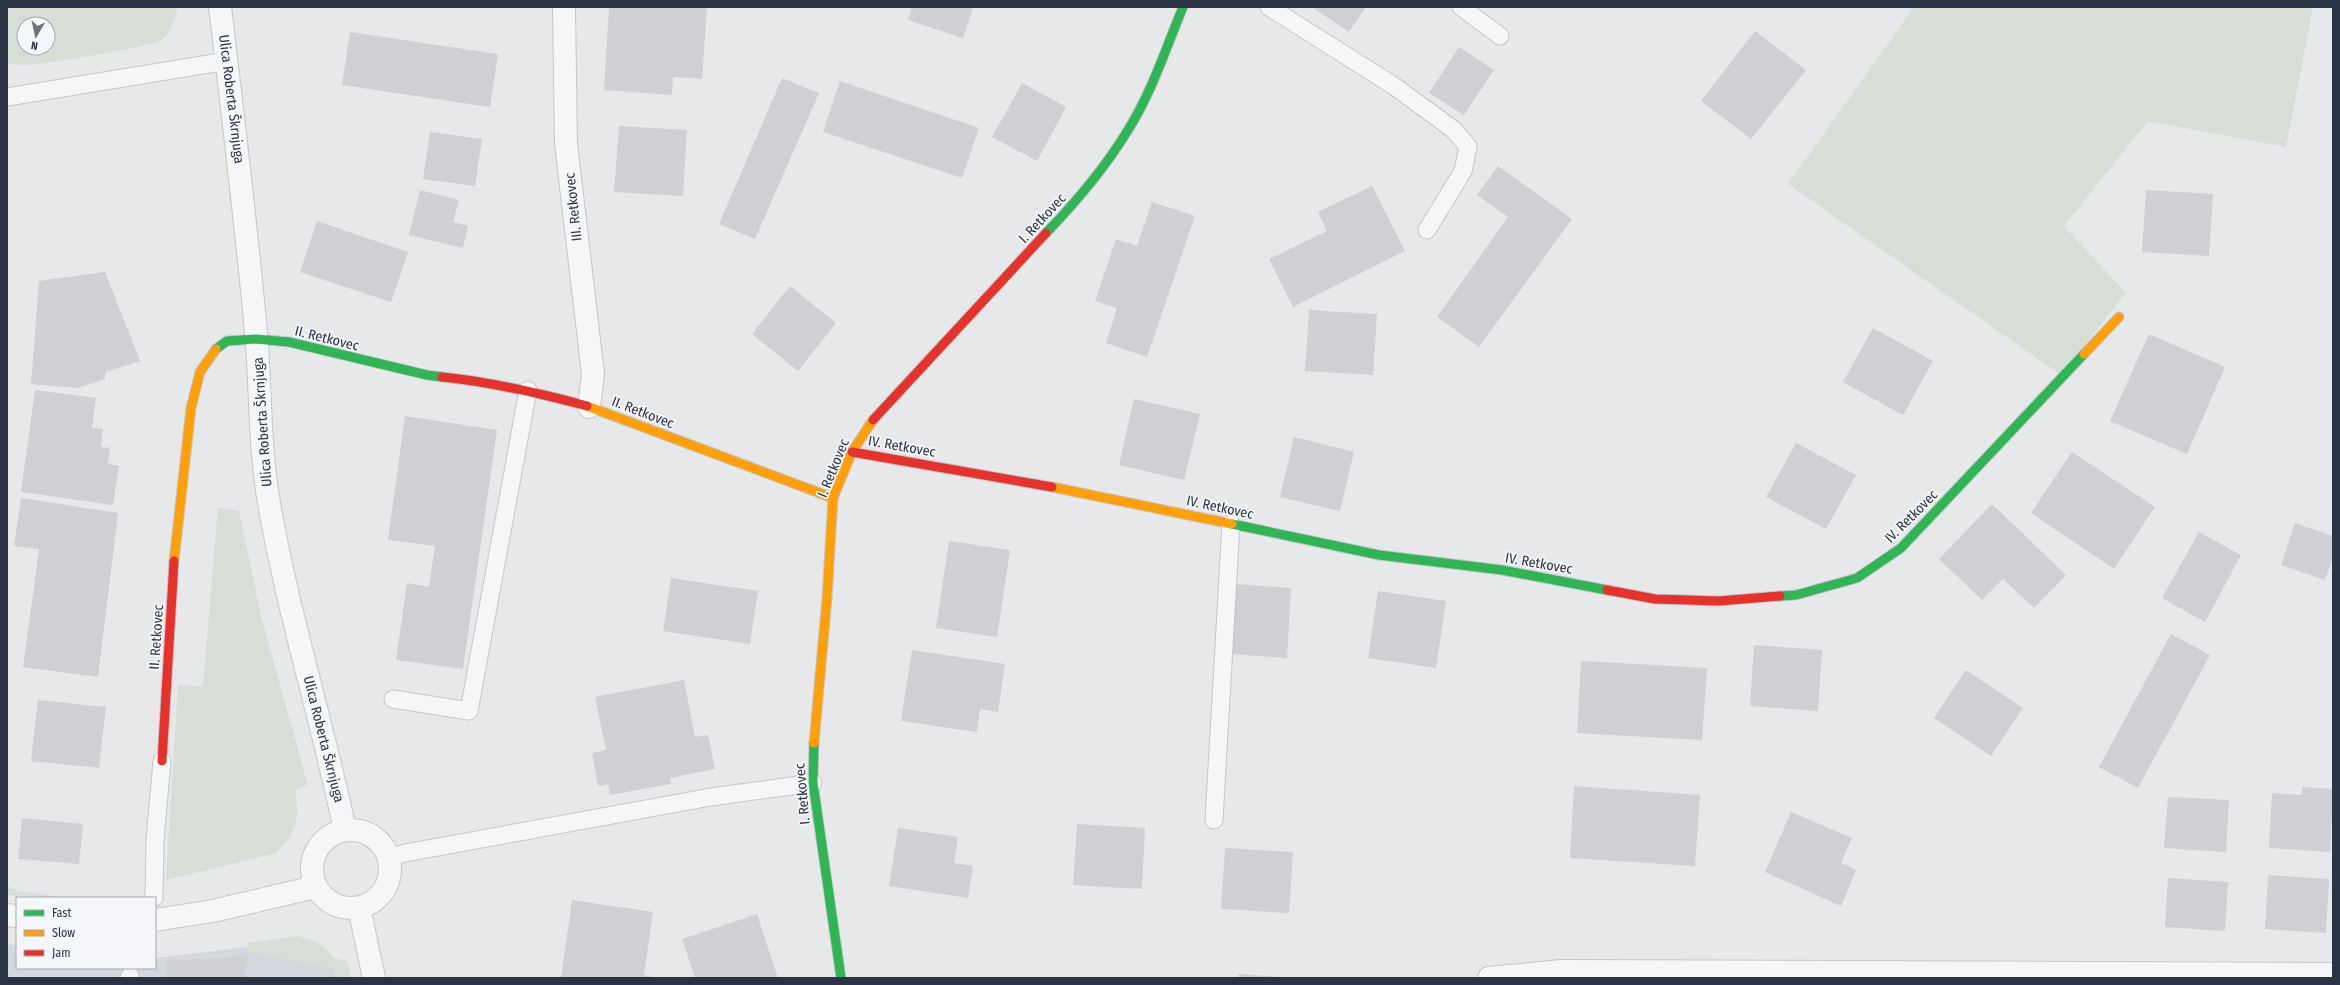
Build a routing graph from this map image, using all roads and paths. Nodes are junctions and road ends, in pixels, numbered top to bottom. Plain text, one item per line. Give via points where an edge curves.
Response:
1 (220, 7) edge
2 (564, 7) edge
3 (1183, 7) edge
4 (1269, 7) edge
5 (1461, 7) edge
6 (1500, 36) dead end
7 (227, 61) junction
8 (7, 97) edge
9 (1427, 230) dead end
10 (2119, 316) dead end
11 (256, 339) junction
12 (528, 390) junction
13 (589, 406) junction
14 (852, 452) junction
15 (833, 498) junction
16 (1231, 524) junction
17 (393, 698) dead end
18 (162, 761) joint
19 (813, 783) junction
20 (1214, 820) dead end
21 (345, 830) junction
22 (389, 858) junction
23 (315, 887) junction
24 (154, 897) edge
25 (360, 908) junction
26 (156, 915) edge
27 (2333, 974) edge
28 (374, 978) edge
29 (841, 978) edge
30 (1489, 978) edge

1 - 7 street, Ulica Roberta Škrnjuga
2 - 13 street, III. Retkovec via 566,144 593,374
3 - 14 street, I. Retkovec via 1155,77 1129,129 1104,167 1073,205 876,414
4 - 9 lane via 1394,86 1454,130 1468,148 1463,171
5 - 6 lane
7 - 8 lane
7 - 11 street, Ulica Roberta Škrnjuga via 244,193
10 - 16 street, IV. Retkovec via 1901,548 1857,578 1796,595 1719,601 1655,599 1502,570 1379,554
11 - 12 street, II. Retkovec via 289,342 427,375 483,381
11 - 18 street, II. Retkovec via 227,341 213,351 200,372 191,408 175,552
11 - 21 street, Ulica Roberta Škrnjuga via 262,454 269,503
12 - 13 street, II. Retkovec
12 - 17 lane via 469,711
13 - 15 street, II. Retkovec
14 - 15 street, I. Retkovec
14 - 16 street, IV. Retkovec via 1014,479
15 - 19 street, I. Retkovec via 827,598 814,732
16 - 20 lane
18 - 24 lane via 155,840
19 - 22 lane via 711,797
19 - 29 street, I. Retkovec
21 - 22 street via 356,830 377,839
21 - 23 street via 328,837 316,850 311,863
22 - 25 street via 388,883 382,894
23 - 25 street via 334,905
23 - 26 street via 213,910
25 - 28 street
27 - 30 street via 1562,971

